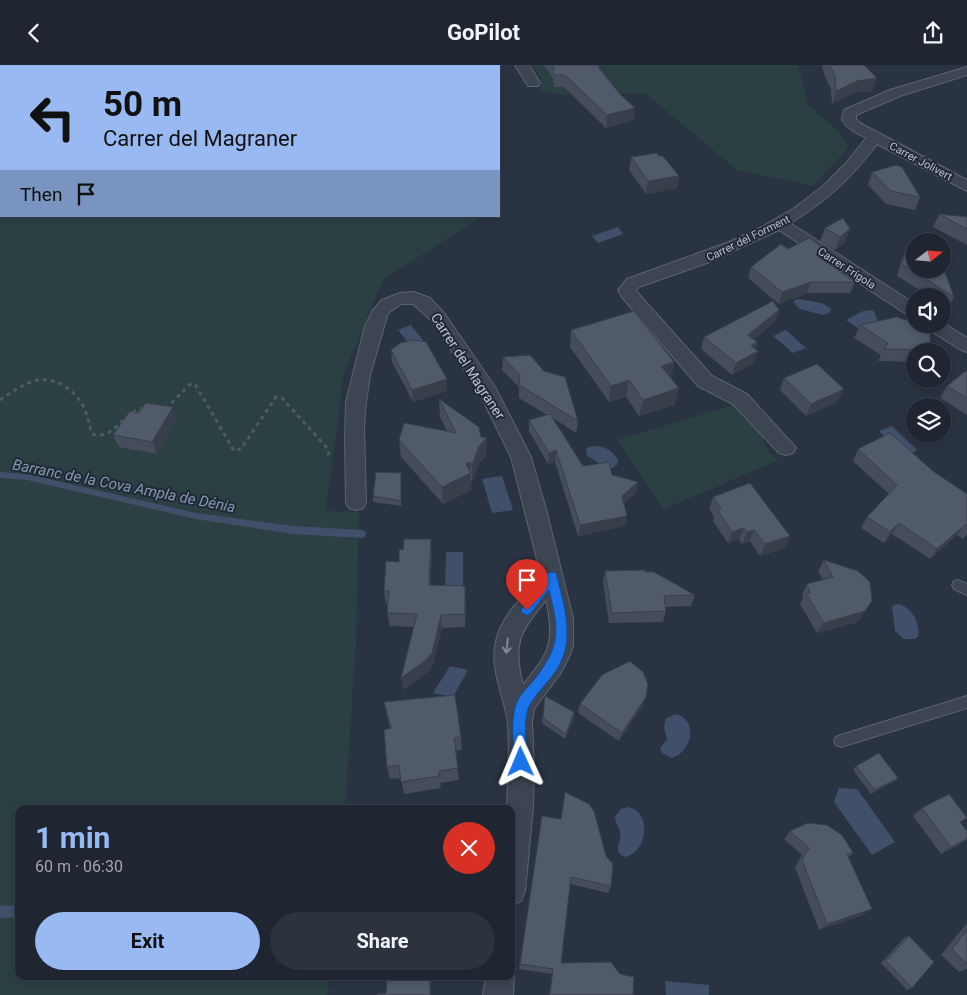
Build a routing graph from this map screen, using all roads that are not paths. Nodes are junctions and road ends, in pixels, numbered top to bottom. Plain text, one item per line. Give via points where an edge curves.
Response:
1 (522, 65) edge
2 (967, 71) edge
3 (533, 83) dead end
4 (875, 136) junction
5 (967, 186) edge
6 (780, 224) junction
7 (906, 306) edge
8 (946, 333) edge
9 (967, 346) edge
10 (786, 448) dead end
11 (356, 502) dead end
12 (552, 577) junction
13 (967, 703) edge
14 (520, 721) junction
15 (841, 741) dead end
16 (515, 855) edge
17 (500, 980) edge
18 (498, 995) edge

1 - 3 street
2 - 4 street via 896,93 849,113 849,120 855,126
4 - 5 street, Carrer Jolivert
4 - 6 street, Carrer del Forment via 862,156 818,200
6 - 7 street, Carrer Frígola
6 - 10 street, Carrer del Forment via 710,258 633,283 628,290 705,381 740,399
8 - 9 street
11 - 12 street, Carrer del Magraner via 356,403 374,328 384,307 390,303 398,299 418,299 438,317 488,392 510,434 530,483
12 - 14 street, Carrer del Magraner via 562,619 561,645 552,667 522,705
12 -> 14 street, Carrer del Magraner via 516,623 506,643
13 - 15 lane
14 - 16 street, Carrer del Magraner via 520,810
17 - 18 street

